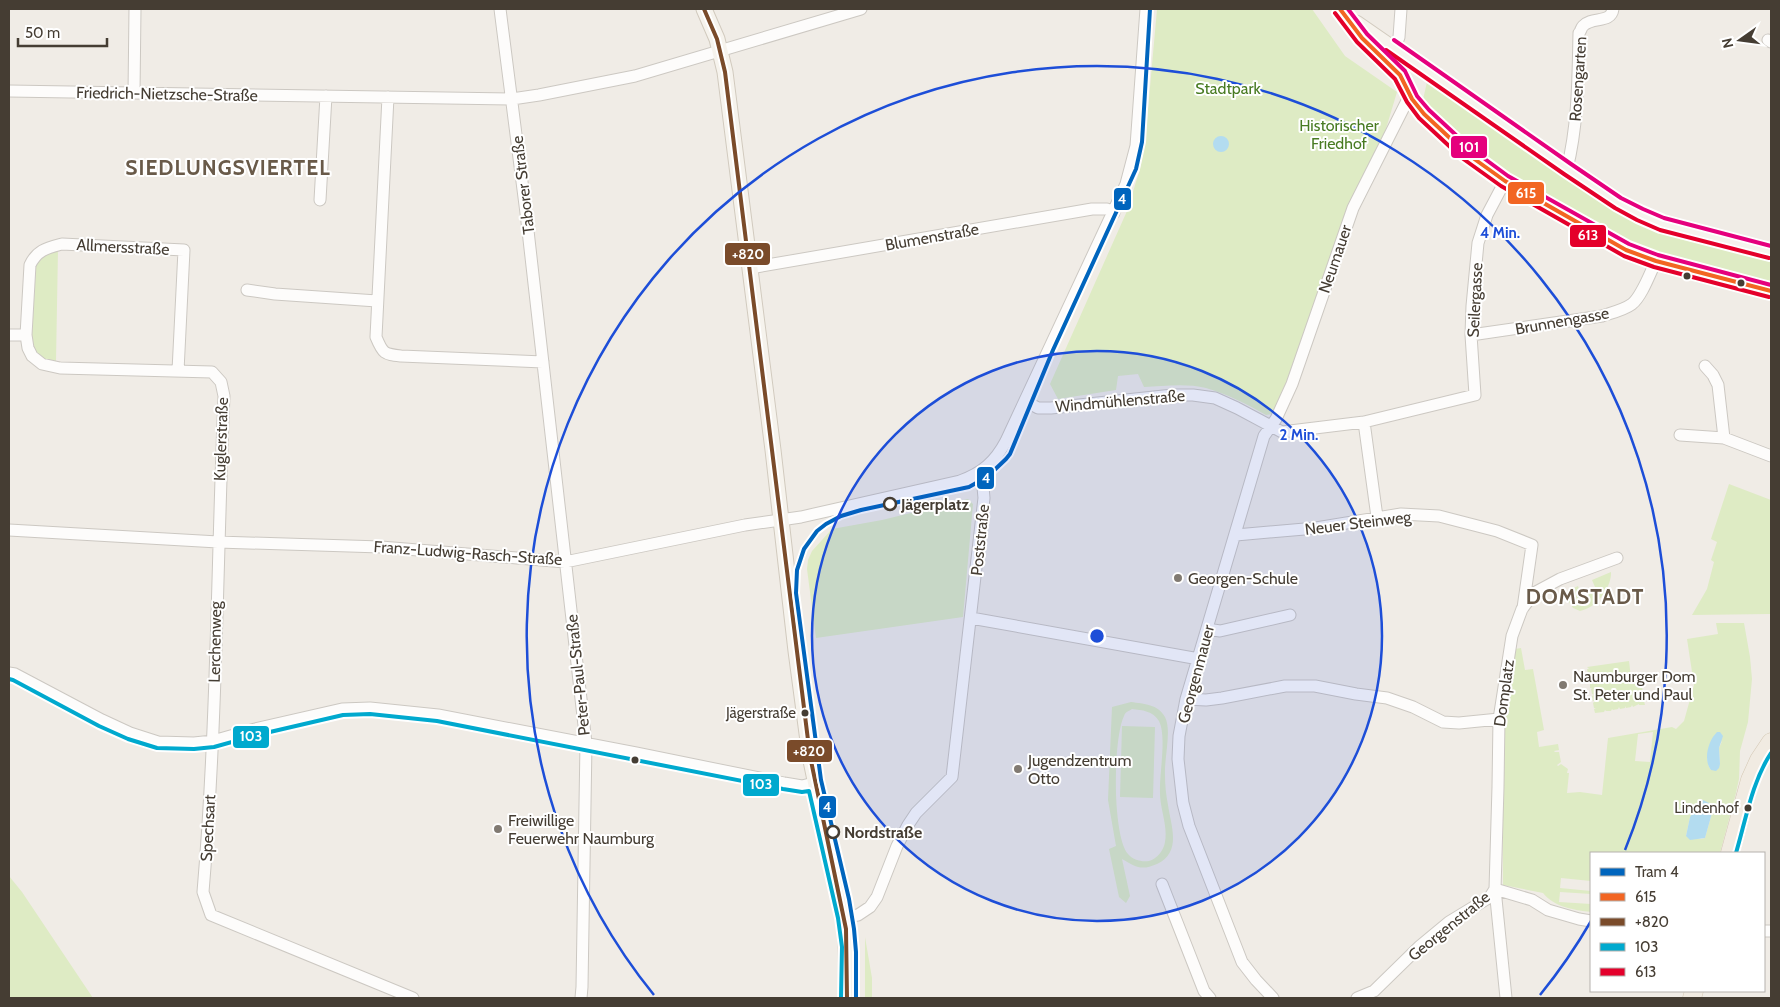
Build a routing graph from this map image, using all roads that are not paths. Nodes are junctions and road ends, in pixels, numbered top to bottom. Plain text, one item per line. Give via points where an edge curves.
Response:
1 (135, 9) edge
2 (500, 9) edge
3 (704, 9) edge
4 (861, 9) edge
5 (1146, 9) edge
6 (1400, 9) edge
7 (1613, 9) edge
8 (1342, 10) edge
9 (720, 50) junction
10 (1388, 53) junction
11 (1418, 65) junction
12 (1403, 80) junction
13 (9, 91) edge
14 (134, 93) junction
15 (1410, 95) junction
16 (326, 96) junction
17 (388, 97) junction
18 (512, 99) junction
19 (1567, 169) junction
20 (1505, 181) junction
21 (320, 200) dead end
22 (1114, 212) junction
23 (1771, 252) edge
24 (1656, 261) junction
25 (750, 268) junction
26 (247, 290) dead end
27 (1771, 291) edge
28 (377, 301) junction
29 (9, 335) edge
30 (26, 335) junction
31 (1472, 335) junction
32 (543, 362) junction
33 (1705, 366) dead end
34 (178, 371) junction
35 (1475, 395) joint
36 (1025, 401) junction
37 (1364, 422) junction
38 (1270, 427) junction
39 (1680, 435) dead end
40 (1724, 438) junction
41 (1771, 456) edge
42 (978, 474) junction
43 (1377, 517) junction
44 (781, 520) junction
45 (9, 530) edge
46 (1236, 535) junction
47 (218, 542) junction
48 (1617, 558) dead end
49 (565, 562) junction
50 (1522, 609) junction
51 (1290, 615) dead end
52 (971, 618) junction
53 (1208, 629) junction
54 (1199, 659) junction
55 (9, 673) edge
56 (1186, 699) junction
57 (1499, 719) junction
58 (213, 741) junction
59 (1771, 742) edge
60 (586, 743) junction
61 (814, 783) junction
62 (1730, 852) edge
63 (1162, 884) dead end
64 (1495, 889) junction
65 (844, 918) junction
66 (1590, 921) edge
67 (413, 998) edge
68 (580, 998) edge
69 (847, 998) edge
70 (1210, 998) edge
71 (1273, 998) edge
72 (1357, 998) edge
73 (1506, 998) edge

1 - 14 street
2 - 18 street, Taborer Straße
3 - 9 main road
4 - 9 street, Friedrich-Nietzsche-Straße
5 - 22 street via 1136,146 1130,174
6 - 10 street via 1399,37
7 - 19 street, Rosengarten via 1608,18 1591,21 1579,33 1577,112
8 - 10 main road via 1358,33
9 - 18 street, Friedrich-Nietzsche-Straße via 625,78
9 - 25 main road
10 - 11 main road
10 - 12 main road
11 - 12 main road via 1407,69
11 - 19 main road
12 - 15 main road
13 - 14 street, Friedrich-Nietzsche-Straße
14 - 16 street, Friedrich-Nietzsche-Straße
15 - 20 main road via 1424,114 1466,153
15 - 38 street, Neumauer via 1352,208 1292,384
16 - 17 street, Friedrich-Nietzsche-Straße
16 - 21 street
17 - 18 street, Friedrich-Nietzsche-Straße
17 - 28 street
18 - 32 street, Taborer Straße
19 - 23 main road via 1618,203 1662,224
20 - 24 main road via 1626,250
20 - 31 street, Seilergasse via 1487,215 1478,243
22 - 25 street, Blumenstraße via 1092,209
22 - 36 street
24 - 27 main road
24 - 31 street, Brunnengasse via 1638,297 1614,313
25 - 44 main road
26 - 28 street
28 - 32 street via 376,337 385,354
29 - 30 street
30 - 34 street, Kuglerstraße via 32,356 42,364 60,368
30 - 34 street, Allmersstraße via 30,265 34,256 45,249 62,244 184,250
31 - 35 street, Seilergasse
32 - 49 street, Taborer Straße
33 - 40 street via 1718,385
34 - 47 street, Kuglerstraße via 212,372 222,382
35 - 37 street, Windmühlenstraße
36 - 38 street, Windmühlenstraße via 1038,408 1051,408 1193,394 1227,403
36 - 42 street via 998,456
37 - 38 street, Windmühlenstraße via 1282,432
37 - 43 street
38 - 46 street, Georgenmauer via 1264,436
39 - 40 street
40 - 41 street
42 - 44 street, Franz-Ludwig-Rasch-Straße via 960,481
42 - 52 street, Poststraße via 984,498
43 - 46 street, Neuer Steinweg via 1316,528
43 - 50 street, Neuer Steinweg via 1401,514 1439,516 1497,531 1532,545
44 - 49 street, Franz-Ludwig-Rasch-Straße
44 - 61 main road
45 - 47 street, Franz-Ludwig-Rasch-Straße
46 - 53 street, Georgenmauer
47 - 49 street, Franz-Ludwig-Rasch-Straße via 381,547
47 - 58 street, Lerchenweg
48 - 50 street, Domplatz via 1560,579 1534,593
49 - 60 street, Peter-Paul-Straße
50 - 57 street, Domplatz via 1512,636
51 - 53 street via 1220,630
52 - 54 street
52 - 65 street, Poststraße via 952,777 908,825 870,907
53 - 54 street, Georgenmauer
54 - 56 street, Georgenmauer
55 - 58 street via 102,720 158,742
56 - 57 street via 1222,698 1285,686 1316,686 1387,698 1443,722 1459,724
56 - 71 street, Georgenmauer via 1178,759 1189,826 1242,962
57 - 64 street, Domplatz
58 - 60 street via 342,709 370,708 438,716
58 - 67 street, Spechsart via 203,892 211,915
59 - 62 main road via 1750,780
60 - 61 street via 784,783 802,786
60 - 68 street, Peter-Paul-Straße
61 - 65 main road
63 - 70 street via 1204,991
64 - 66 street via 1532,900 1548,910
64 - 72 street, Georgenstraße via 1490,896 1449,922 1420,946 1374,991
64 - 73 street, Domplatz
65 - 69 main road via 848,947

